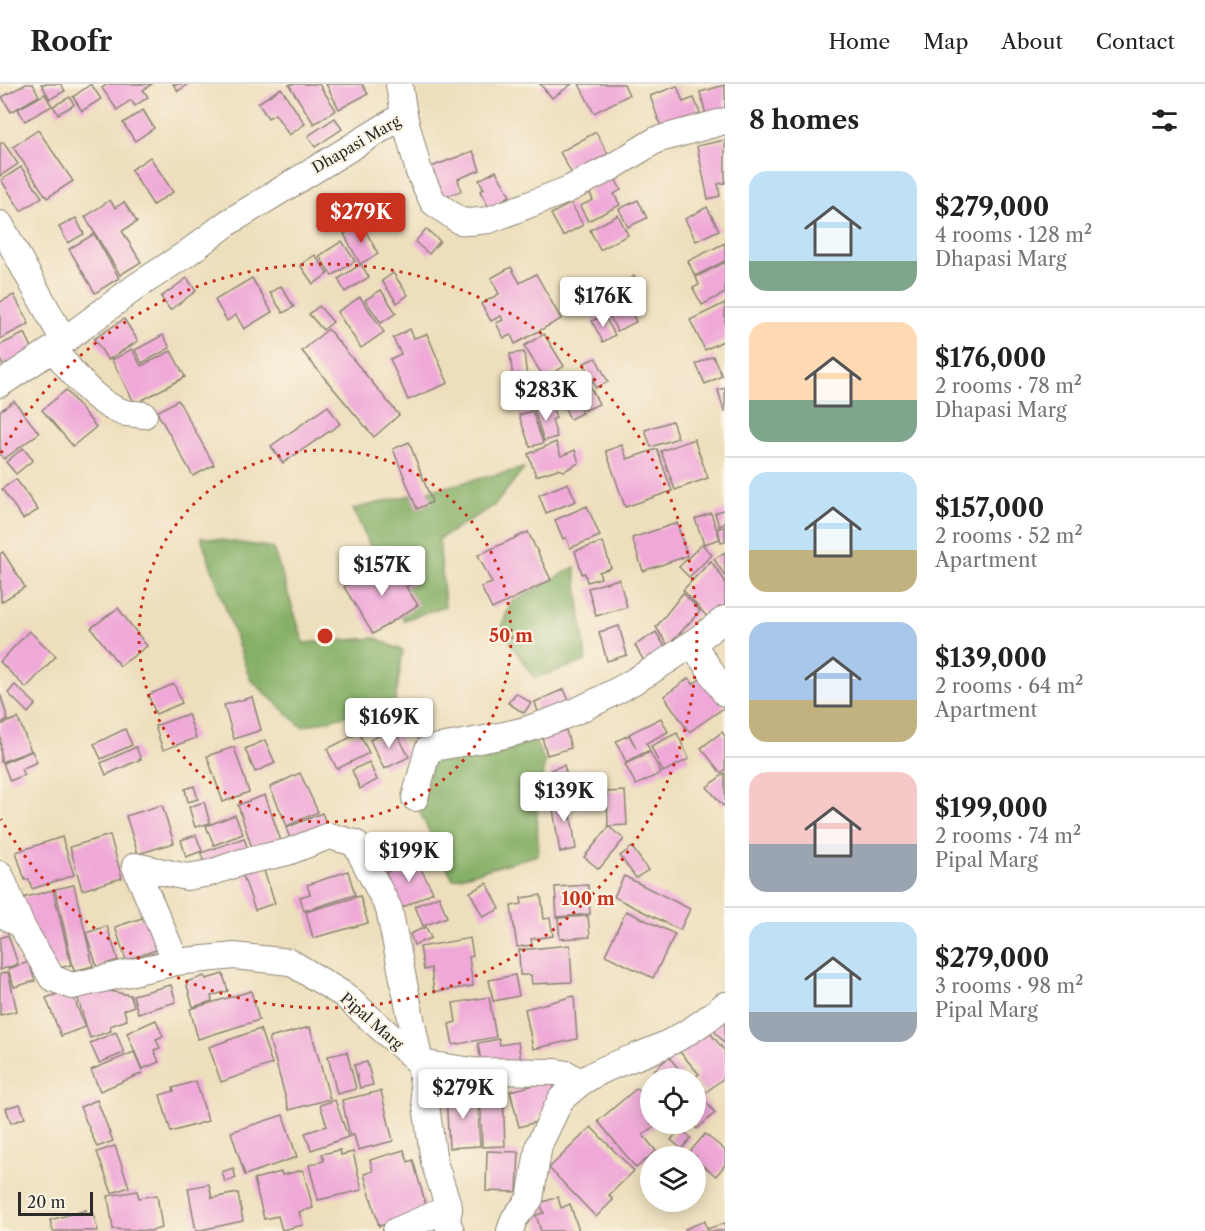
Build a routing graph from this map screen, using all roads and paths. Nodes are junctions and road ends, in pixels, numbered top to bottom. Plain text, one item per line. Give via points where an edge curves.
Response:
1 (399, 84) edge
2 (404, 115) junction
3 (725, 121) edge
4 (0, 224) edge
5 (58, 345) junction
6 (0, 384) edge
7 (144, 415) dead end
8 (725, 619) edge
9 (692, 643) junction
10 (725, 693) edge
11 (415, 798) dead end
12 (0, 874) edge
13 (11, 919) edge
14 (176, 962) junction
15 (725, 1005) edge
16 (420, 1063) junction
17 (580, 1083) junction
18 (450, 1220) edge
19 (396, 1231) edge
20 (510, 1231) edge

1 - 2 street
2 - 3 street, Dhapasi Marg via 419,172 433,202 460,221 470,222 489,220 567,190 656,140
2 - 5 street, Dhapasi Marg via 229,222
4 - 5 street
5 - 6 street, Dhapasi Marg
5 - 7 street via 95,396 125,413
8 - 9 street
9 - 10 street
9 - 11 street via 652,671 580,709 530,729 428,749
12 - 13 street, Pipal Marg
13 - 14 street, Pipal Marg via 52,978 72,986
14 - 16 street, Pipal Marg via 234,956 290,962 344,995
14 - 16 street via 135,866 187,877 288,852 329,836 355,843 389,909
15 - 17 street via 663,1046 598,1071
16 - 17 street via 473,1071 556,1072
16 - 18 street via 434,1162
17 - 20 street via 561,1099 540,1145 531,1199 513,1219
18 - 19 street

